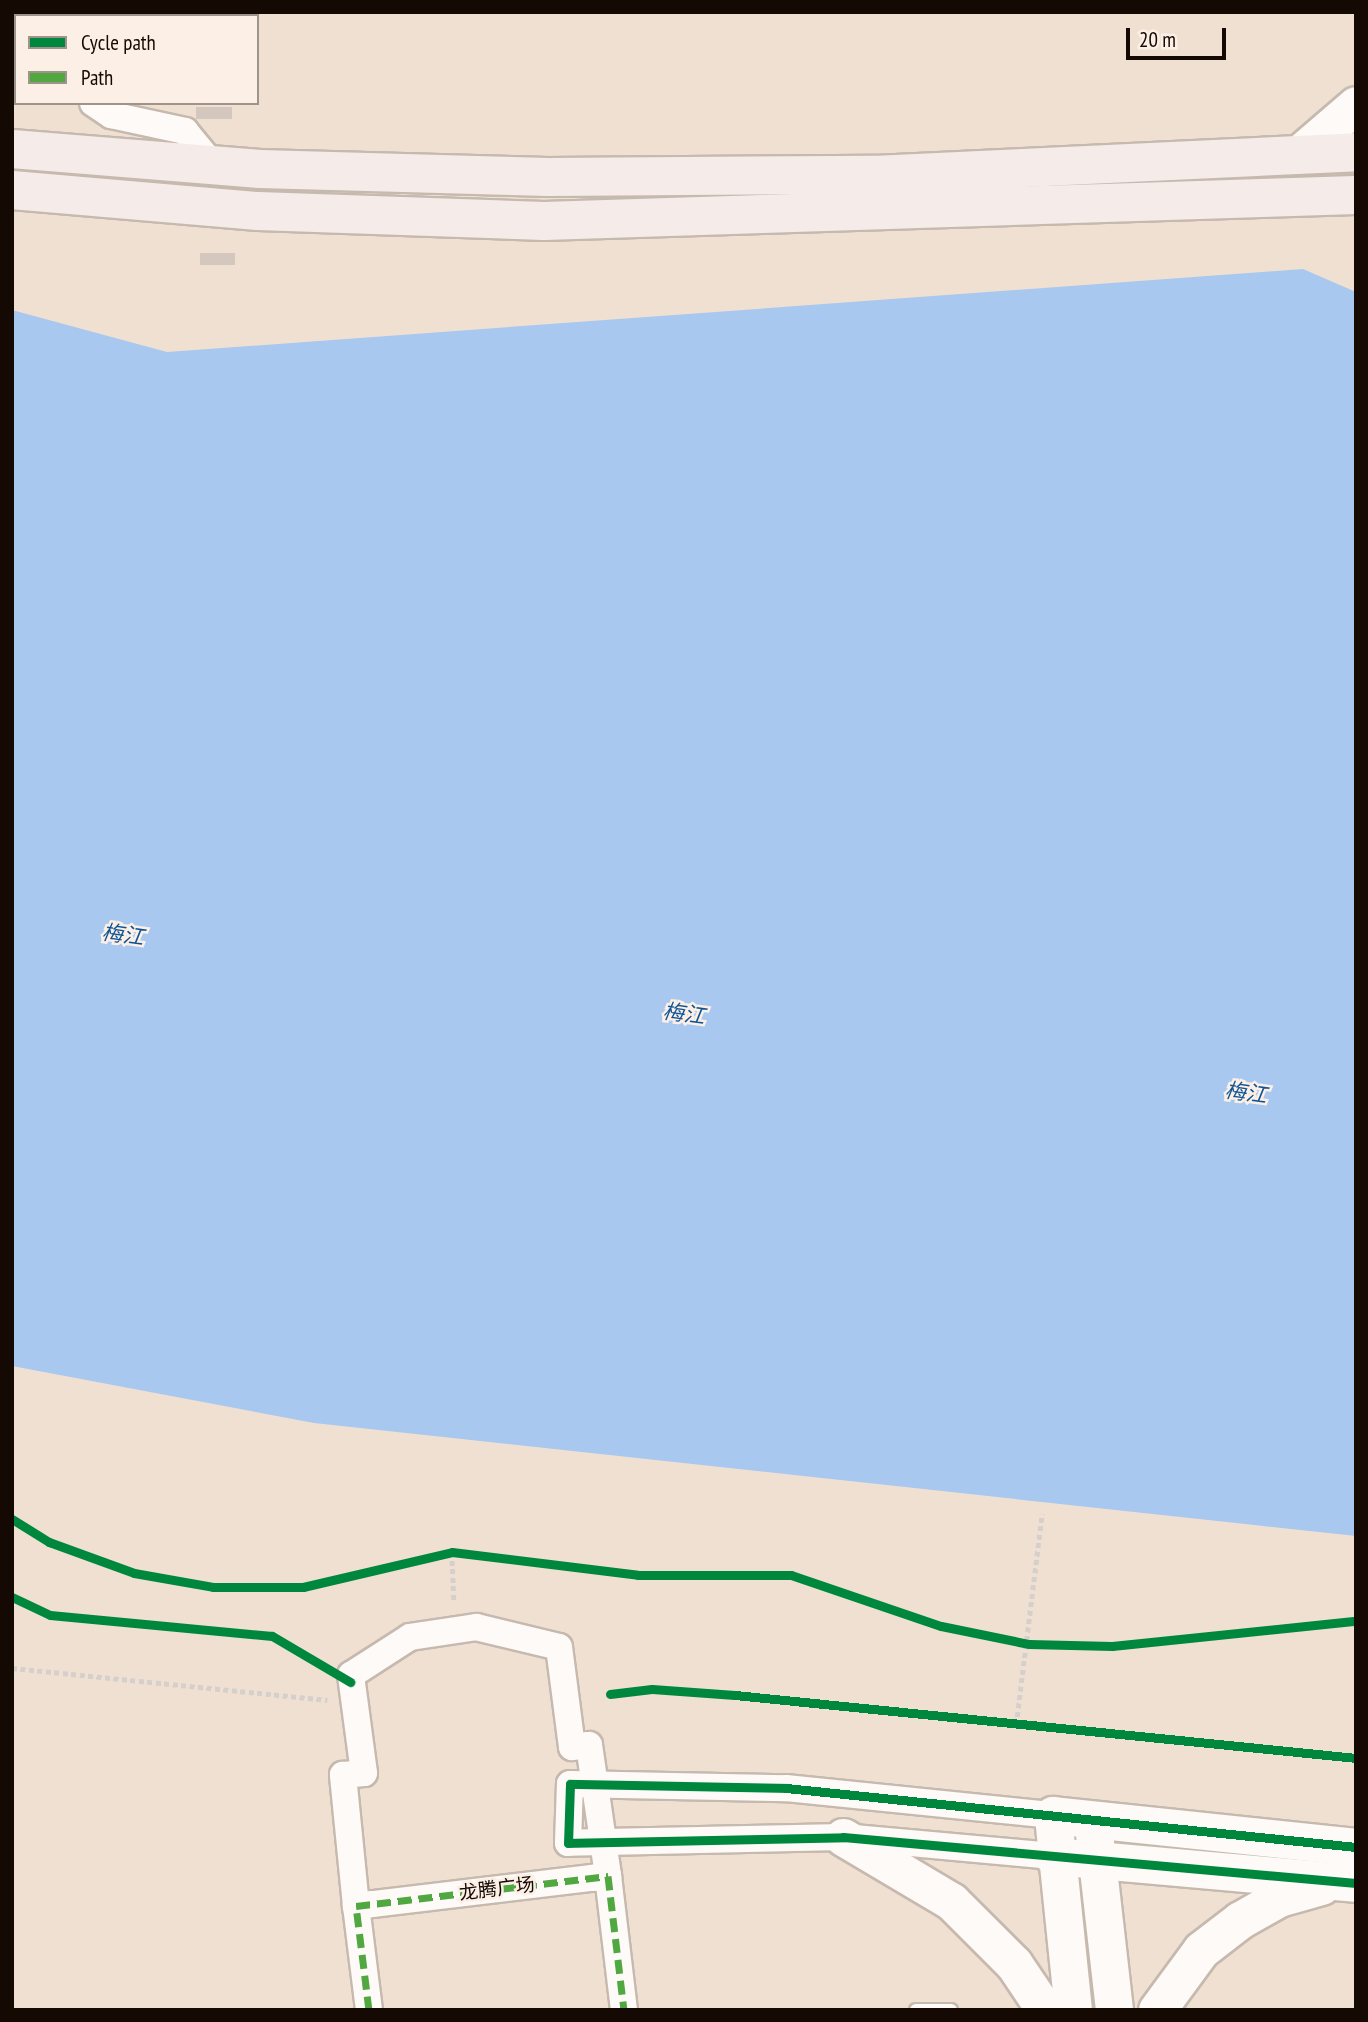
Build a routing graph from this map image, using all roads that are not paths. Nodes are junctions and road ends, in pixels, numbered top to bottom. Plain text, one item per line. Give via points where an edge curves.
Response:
1 (96, 105) edge
2 (1356, 105) edge
3 (12, 149) edge
4 (1356, 152) edge
5 (1299, 154) junction
6 (214, 166) junction
7 (12, 190) edge
8 (1356, 195) edge
9 (1312, 197) junction
10 (216, 208) junction
11 (582, 1785) junction
12 (1053, 1815) junction
13 (1094, 1822) junction
14 (843, 1836) junction
15 (601, 1842) junction
16 (1356, 1847) edge
17 (1052, 1856) junction
18 (1094, 1858) junction
19 (608, 1876) junction
20 (1347, 1882) edge
21 (356, 1906) junction
22 (369, 2010) edge
23 (625, 2010) edge
24 (916, 2010) edge
25 (950, 2010) edge
26 (1045, 2010) edge
27 (1073, 2010) edge
28 (1114, 2010) edge
29 (1157, 2010) edge

1 - 6 street via 111,114 185,131
2 - 5 street
3 - 6 main road
4 - 5 main road
5 - 6 main road via 860,175 548,177
5 - 9 main road
6 - 10 main road
7 - 10 main road
8 - 9 main road
9 - 10 main road via 544,221
11 - 12 street via 786,1788
11 - 15 street
11 - 15 street via 568,1843
11 - 21 street via 589,1745 572,1747 559,1647 476,1627 410,1637 351,1675 364,1773 343,1775
12 - 13 street
12 - 17 street
13 - 16 street
13 - 18 street
14 - 15 street
14 - 17 street
14 - 26 street via 951,1901 1014,1964
15 - 19 street
17 - 18 street
17 - 27 street
18 - 20 street
18 - 28 street
19 - 21 street
19 - 23 street
20 - 29 street via 1279,1898 1240,1920 1201,1950
21 - 22 street
24 - 25 lane

